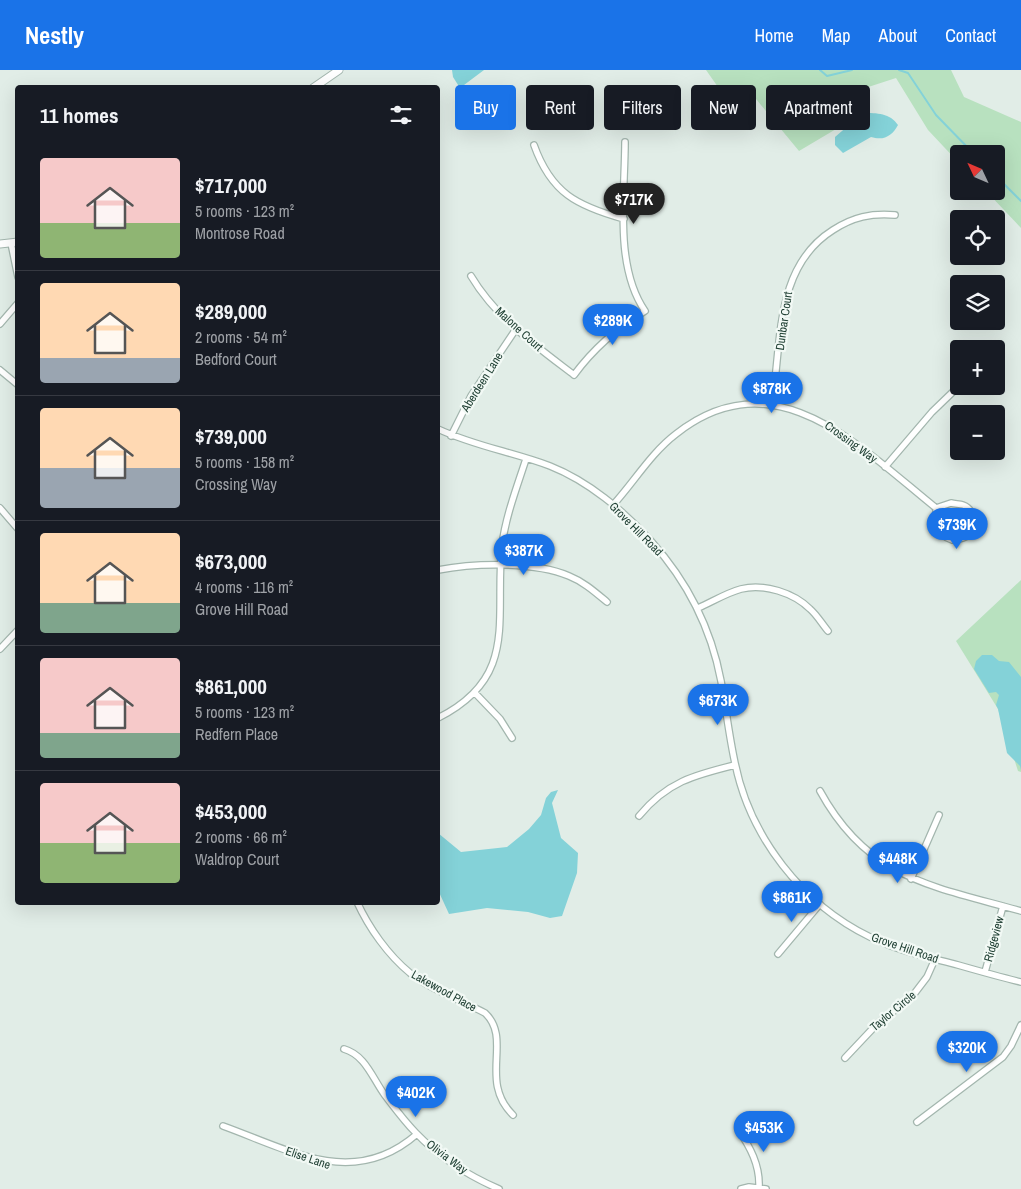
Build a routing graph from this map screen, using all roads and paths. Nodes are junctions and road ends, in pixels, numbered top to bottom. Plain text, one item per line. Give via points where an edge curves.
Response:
1 (339, 70) edge
2 (317, 85) edge
3 (625, 142) dead end
4 (534, 145) dead end
5 (895, 215) dead end
6 (624, 219) junction
7 (14, 242) edge
8 (0, 244) edge
9 (471, 276) dead end
10 (15, 306) edge
11 (0, 324) edge
12 (516, 329) junction
13 (0, 370) edge
14 (15, 382) edge
15 (950, 395) edge
16 (772, 403) junction
17 (440, 430) edge
18 (451, 436) junction
19 (526, 459) junction
20 (885, 467) junction
21 (613, 505) junction
22 (0, 508) edge
23 (936, 508) junction
24 (15, 525) edge
25 (502, 566) junction
26 (440, 570) edge
27 (606, 602) dead end
28 (698, 608) junction
29 (828, 630) dead end
30 (15, 633) edge
31 (0, 649) edge
32 (475, 693) junction
33 (440, 717) edge
34 (512, 738) dead end
35 (735, 765) junction
36 (820, 791) dead end
37 (639, 816) dead end
38 (939, 816) dead end
39 (911, 879) junction
40 (820, 904) junction
41 (359, 905) edge
42 (1003, 906) junction
43 (1021, 911) edge
44 (778, 954) dead end
45 (935, 959) junction
46 (985, 972) junction
47 (1021, 982) edge
48 (1021, 1025) edge
49 (344, 1049) dead end
50 (845, 1058) dead end
51 (513, 1115) dead end
52 (917, 1122) dead end
53 (224, 1126) dead end
54 (738, 1129) dead end
55 (417, 1134) junction
56 (762, 1188) edge
57 (499, 1189) edge
58 (741, 1189) edge

1 - 2 street
3 - 6 street
4 - 6 street via 545,171 569,197 587,208
5 - 16 street, Dunbar Court via 870,214 843,223 824,235 801,261 791,279 784,306
6 - 12 street, Malone Court via 626,260 636,299 645,311 600,343 574,375
7 - 8 street
9 - 12 street, Malone Court
10 - 11 street
12 - 18 street, Aberdeen Lane via 475,389
13 - 14 street
15 - 20 street
16 - 20 street, Crossing Way via 824,422
16 - 21 street, Crossing Way via 746,404 717,411 686,427 659,450
17 - 18 street, Grove Hill Road
18 - 19 street, Grove Hill Road
19 - 21 street, Grove Hill Road via 568,475
19 - 25 street via 508,516 502,544
20 - 23 street, Crossing Way
21 - 28 street, Grove Hill Road via 664,556
22 - 24 street
23 - 23 street via 938,528 946,538 965,538 970,533 973,521 964,505 951,503
25 - 26 street
25 - 27 street via 549,569 588,586
25 - 32 street via 497,652 493,665
28 - 29 street via 739,589 773,590 810,609
28 - 35 street, Grove Hill Road via 721,679
30 - 31 street
32 - 33 street
32 - 34 street via 500,719
35 - 37 street via 674,784
35 - 40 street, Grove Hill Road via 749,809 764,839 793,878
36 - 39 street via 832,812 859,844
38 - 39 street
39 - 42 street
40 - 44 street
40 - 45 street, Grove Hill Road via 870,937
41 - 51 street, Lakewood Place via 376,933 406,969 490,1018 496,1030 497,1090 502,1103
42 - 43 street
42 - 46 street, Ridgeview
45 - 46 street, Grove Hill Road
45 - 50 street, Taylor Circle via 927,977 911,998 878,1023
46 - 47 street, Grove Hill Road
48 - 52 street via 1003,1057
49 - 55 street, Olivia Way via 362,1060 394,1108
53 - 55 street, Elise Lane via 301,1158 337,1168 357,1167 385,1159 404,1148
54 - 56 street via 758,1167
55 - 57 street, Olivia Way via 462,1169
56 - 58 street

